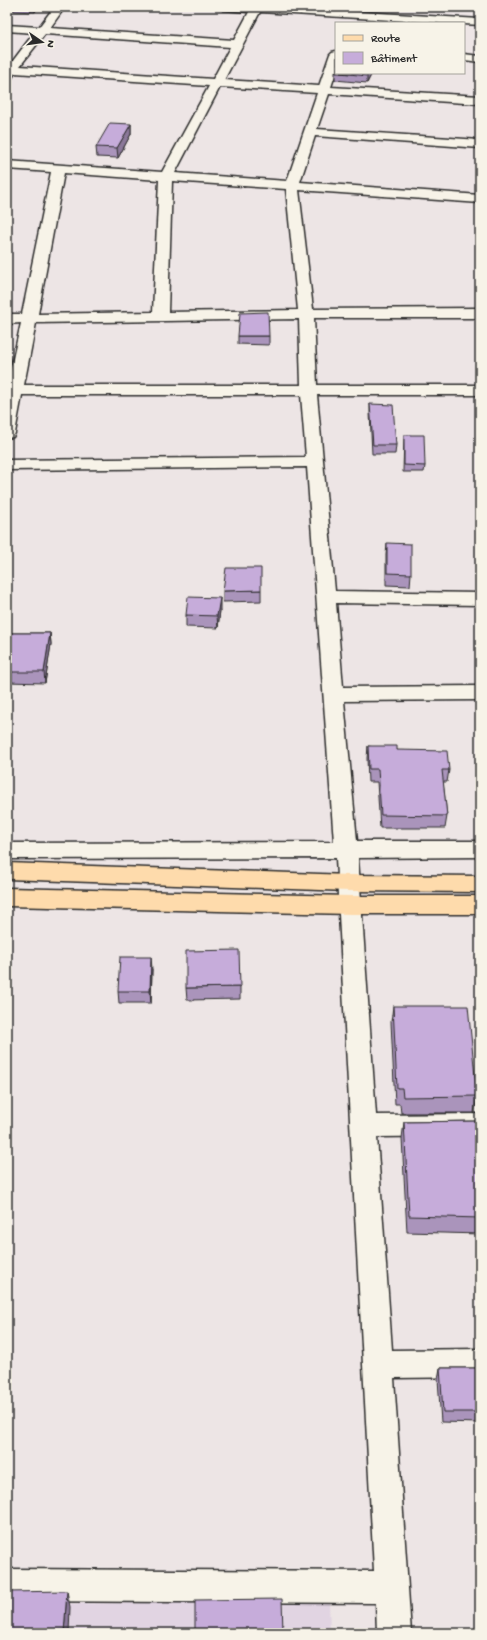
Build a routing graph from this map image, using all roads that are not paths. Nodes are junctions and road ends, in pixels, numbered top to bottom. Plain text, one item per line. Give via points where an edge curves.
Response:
1 (60, 7) edge
2 (223, 7) edge
3 (229, 7) edge
4 (256, 9) junction
5 (349, 15) edge
6 (480, 22) edge
7 (7, 28) edge
8 (43, 30) junction
9 (237, 44) junction
10 (335, 57) edge
11 (465, 57) edge
12 (480, 58) edge
13 (9, 71) edge
14 (216, 83) junction
15 (324, 90) junction
16 (480, 100) edge
17 (310, 132) junction
18 (480, 144) edge
19 (7, 165) edge
20 (58, 169) junction
21 (166, 176) junction
22 (292, 186) junction
23 (480, 199) edge
24 (480, 313) edge
25 (306, 314) junction
26 (160, 316) junction
27 (29, 318) junction
28 (7, 319) edge
29 (11, 390) edge
30 (309, 390) junction
31 (479, 394) edge
32 (7, 433) edge
33 (315, 462) junction
34 (7, 465) edge
35 (326, 597) junction
36 (480, 599) edge
37 (480, 693) edge
38 (334, 694) junction
39 (346, 849) junction
40 (480, 849) edge
41 (7, 851) edge
42 (7, 871) edge
43 (480, 884) edge
44 (350, 894) junction
45 (7, 897) edge
46 (480, 905) edge
47 (480, 1125) edge
48 (364, 1126) junction
49 (480, 1363) edge
50 (378, 1364) junction
51 (7, 1585) edge
52 (392, 1587) junction
53 (394, 1633) edge

1 - 8 street
2 - 3 street
3 - 4 street
4 - 5 street
4 - 9 street
5 - 6 street
7 - 8 street
8 - 9 street
8 - 13 street
9 - 14 street
10 - 15 street
11 - 12 street
13 - 14 street
14 - 15 street
14 - 21 street
15 - 16 street
15 - 17 street
17 - 18 street
17 - 22 street
19 - 20 street
20 - 21 street
20 - 27 street
21 - 22 street
21 - 26 street
22 - 23 street
22 - 25 street
24 - 25 street
25 - 26 street
25 - 30 street
26 - 27 street
27 - 28 street
27 - 29 street
29 - 30 street
29 - 32 street
30 - 31 street
30 - 33 street
33 - 34 street
33 - 35 street
35 - 36 street
35 - 38 street
37 - 38 street
38 - 39 street
39 - 40 street
39 - 41 street
39 - 44 street
42 - 44 main road
43 - 44 main road
44 - 45 main road
44 - 46 main road
44 - 48 street
47 - 48 street
48 - 50 street
49 - 50 street
50 - 52 street
51 - 52 street
52 - 53 street

